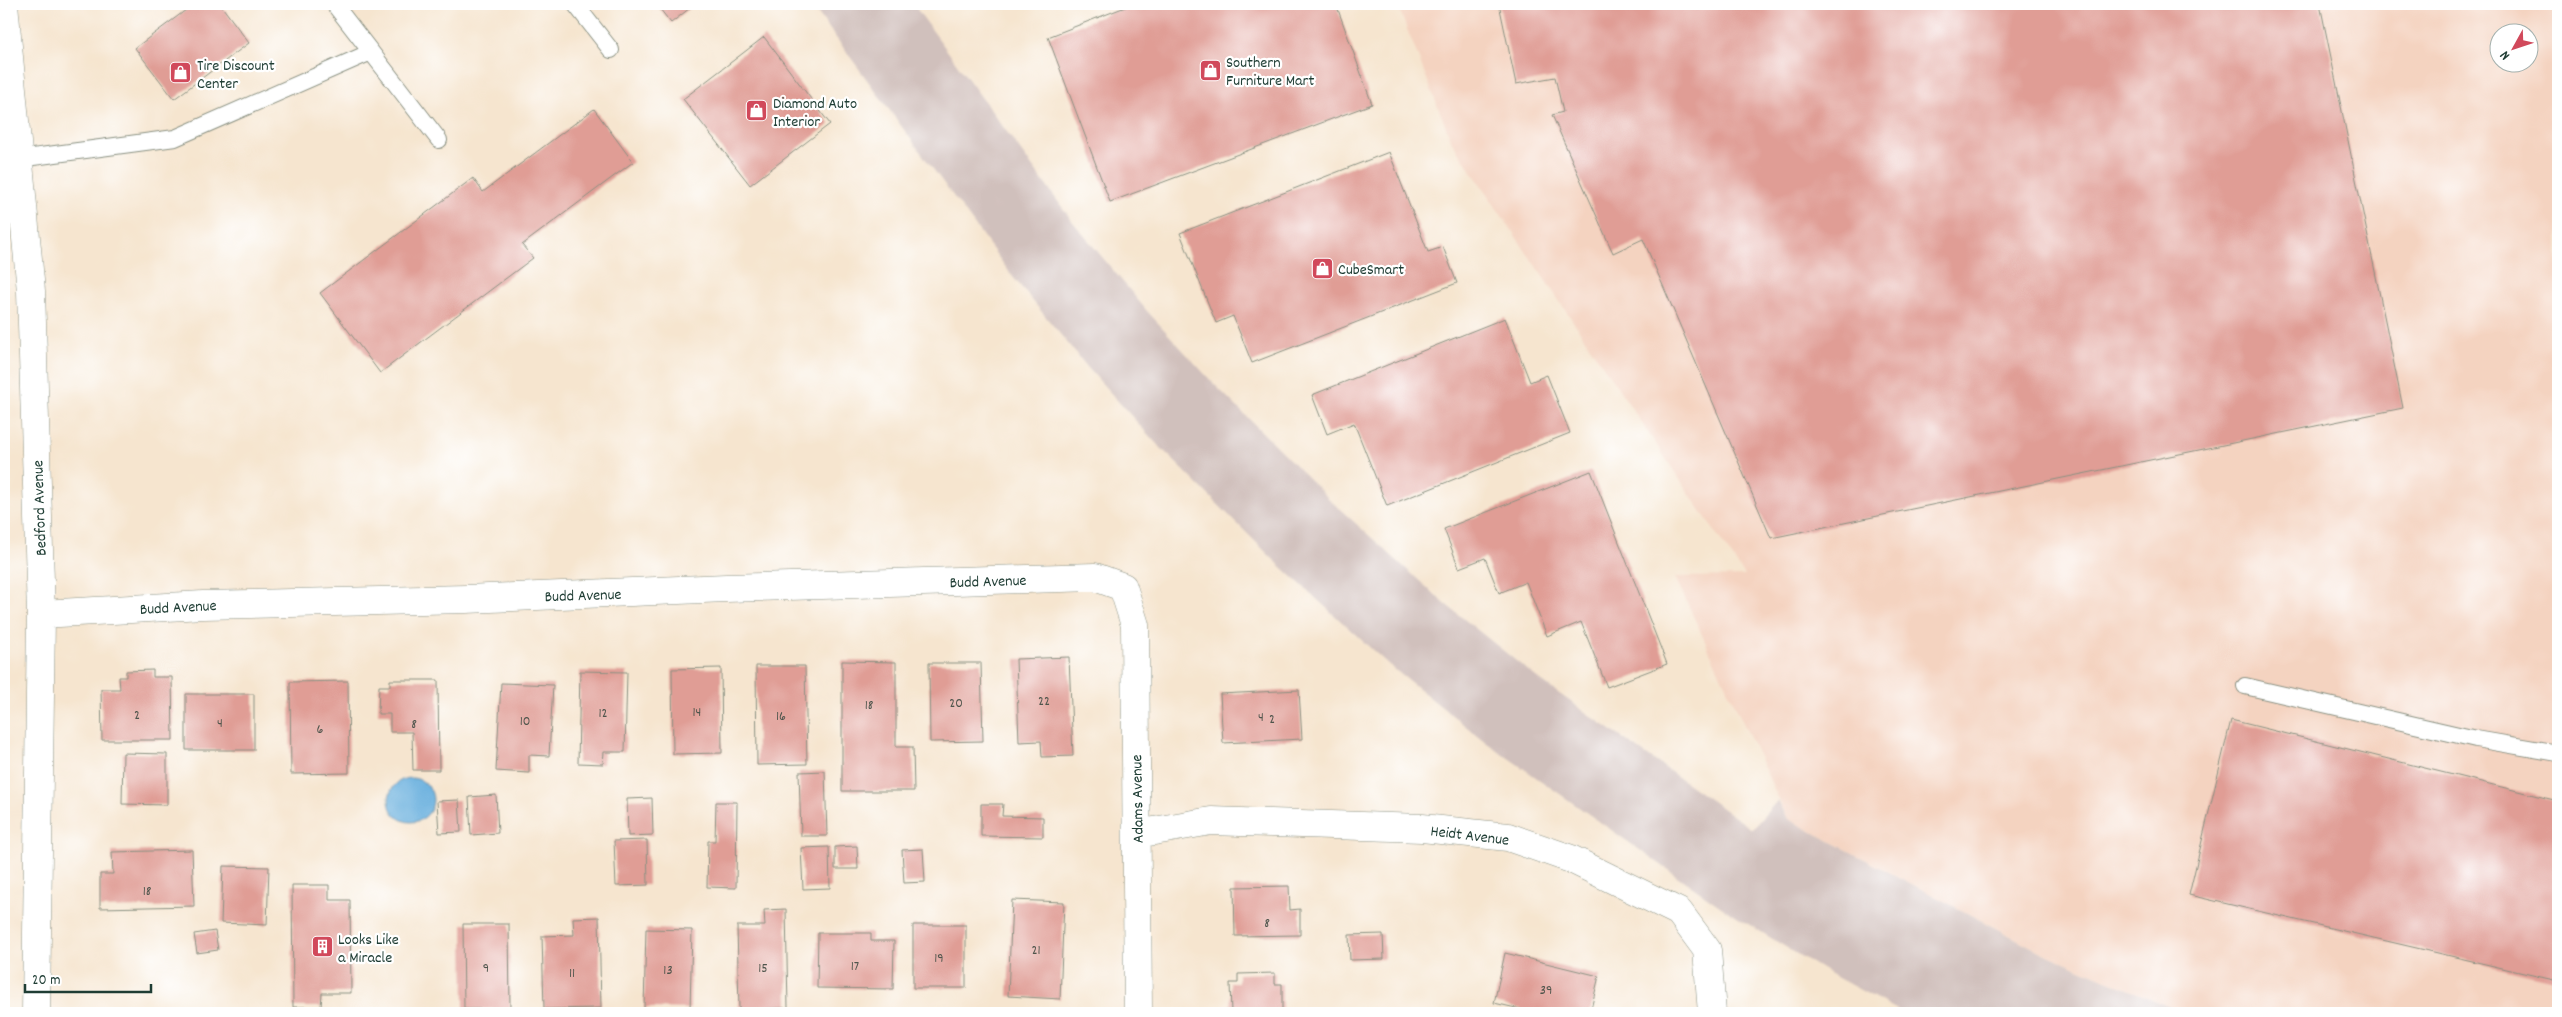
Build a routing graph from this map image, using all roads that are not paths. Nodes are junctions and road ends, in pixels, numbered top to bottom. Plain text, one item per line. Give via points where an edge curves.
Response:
1 (4, 4) edge
2 (334, 4) edge
3 (575, 4) edge
4 (611, 50) dead end
5 (372, 52) junction
6 (439, 140) dead end
7 (18, 159) junction
8 (14, 218) edge
9 (1124, 587) joint
10 (40, 614) junction
11 (2245, 686) dead end
12 (2558, 753) edge
13 (1137, 834) junction
14 (36, 1013) edge
15 (1138, 1013) edge
16 (1712, 1013) edge

1 - 7 street, Bedford Avenue
2 - 5 lane
3 - 4 lane
5 - 6 lane
5 - 7 lane via 175,138
7 - 8 street, Bedford Avenue
8 - 10 street, Bedford Avenue via 31,291
9 - 10 street, Budd Avenue via 1095,577 202,605
9 - 13 street, Adams Avenue via 1135,625
10 - 14 street, Bedford Avenue
11 - 12 lane via 2476,739
13 - 15 street, Adams Avenue
13 - 16 street, Heidt Avenue via 1211,821 1422,828 1508,837 1571,859 1679,912 1707,950

